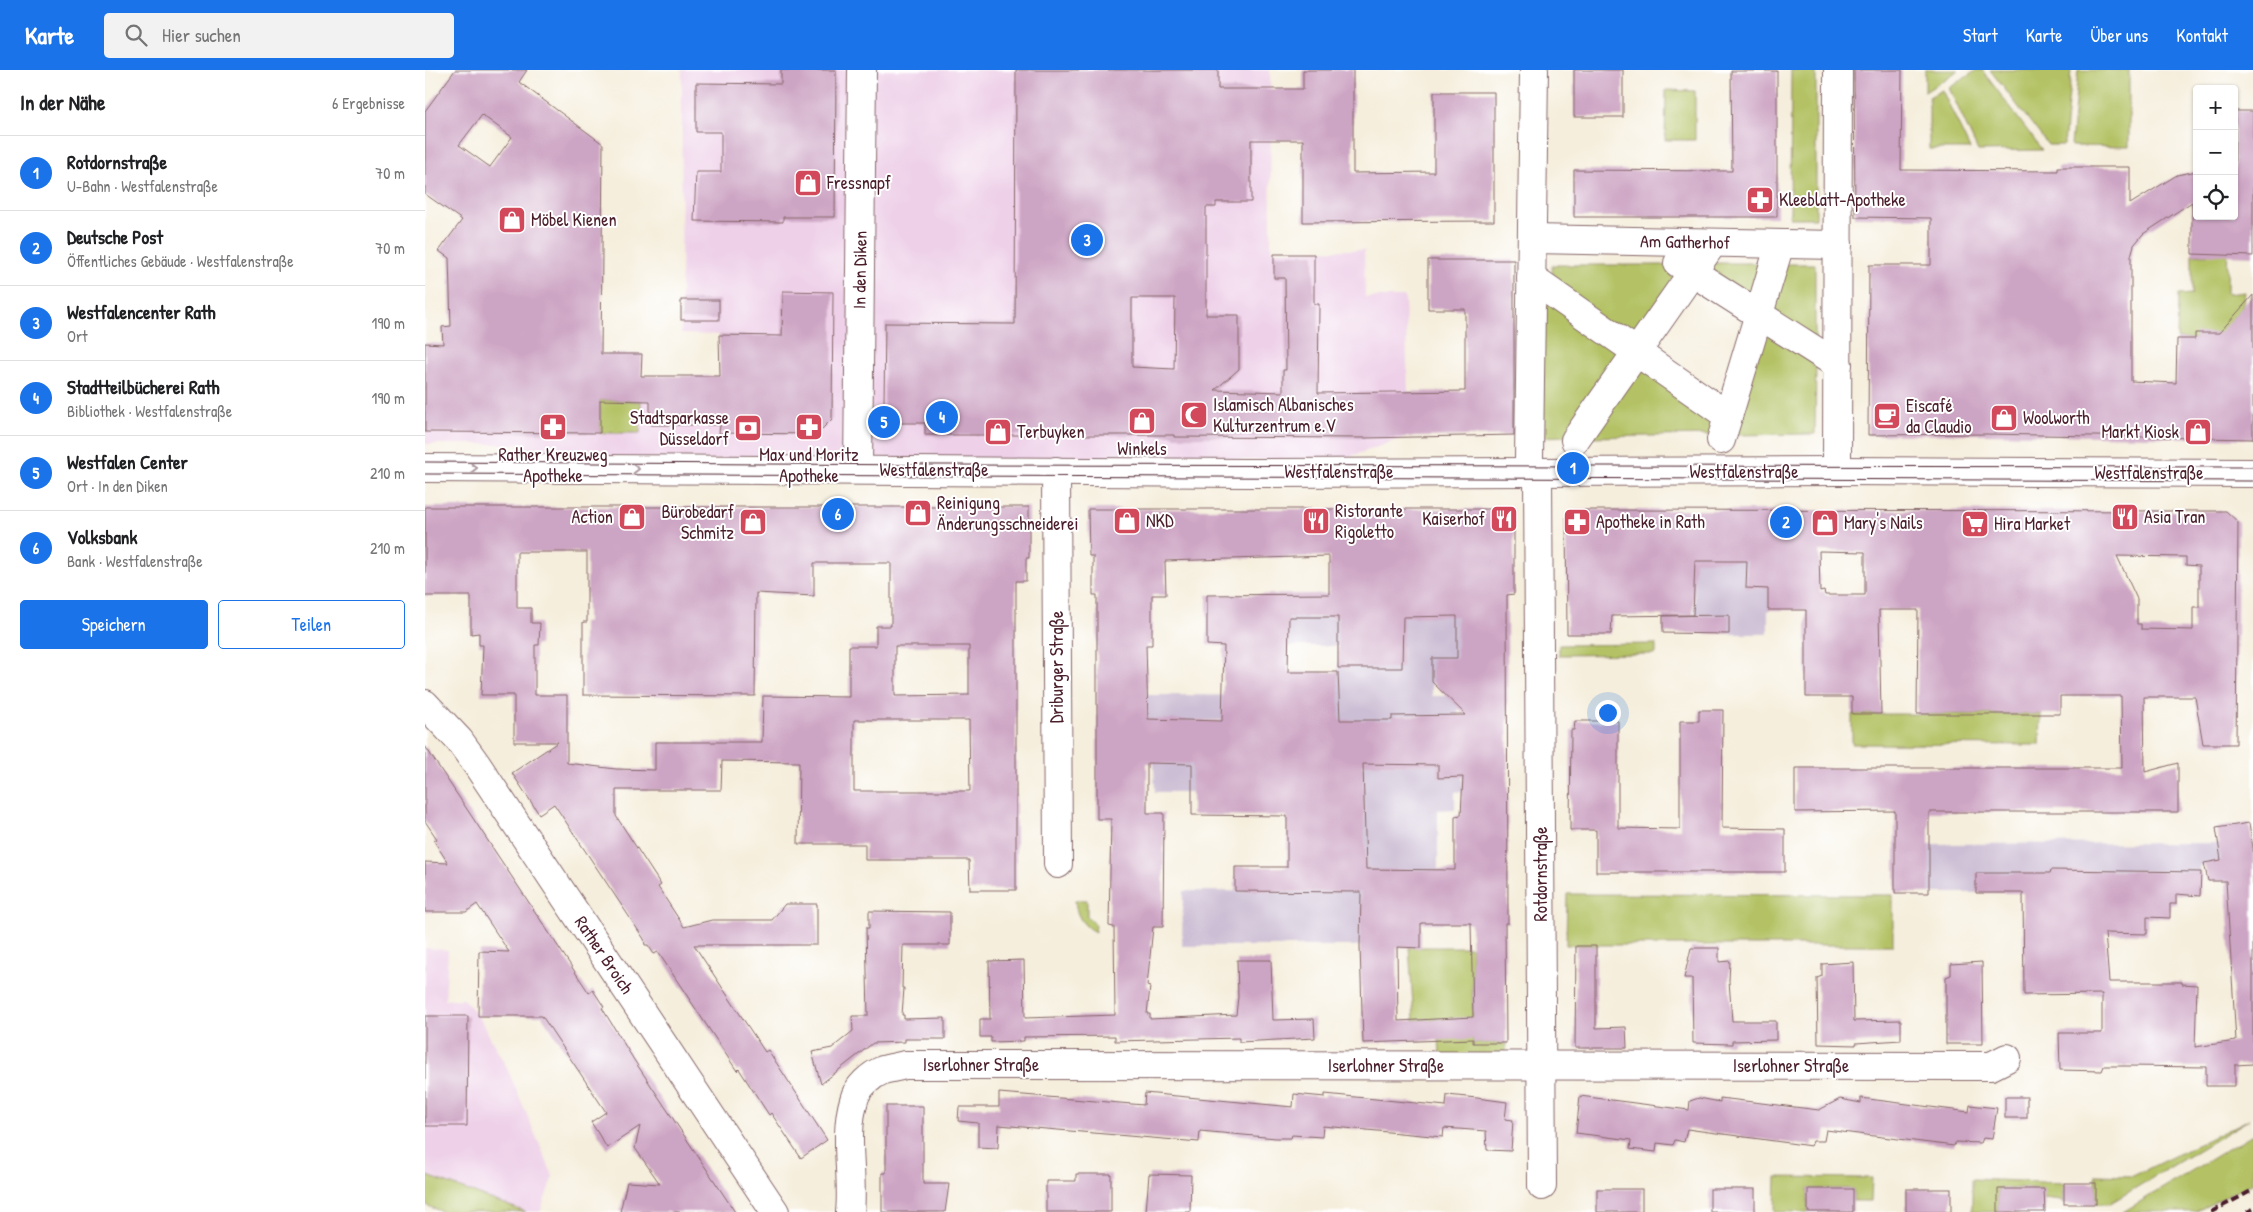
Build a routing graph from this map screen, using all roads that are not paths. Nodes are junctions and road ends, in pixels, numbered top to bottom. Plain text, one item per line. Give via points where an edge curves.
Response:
1 (862, 70) edge
2 (1534, 70) edge
3 (1838, 70) edge
4 (1532, 239) junction
5 (1645, 242) junction
6 (1713, 243) junction
7 (1780, 244) junction
8 (1838, 245) junction
9 (1692, 272) junction
10 (1531, 278) junction
11 (1759, 314) junction
12 (1636, 352) junction
13 (1838, 365) junction
14 (1575, 440) dead end
15 (1534, 465) junction
16 (425, 468) edge
17 (858, 470) junction
18 (1056, 471) junction
19 (1837, 472) junction
20 (2253, 473) edge
21 (425, 704) edge
22 (1058, 864) dead end
23 (2007, 1058) dead end
24 (1543, 1066) junction
25 (1542, 1186) dead end
26 (775, 1212) edge
27 (850, 1212) edge

1 - 17 street, In den Diken
2 - 4 street
3 - 8 street
4 - 5 street, Am Gatherhof
4 - 10 street
5 - 6 street, Am Gatherhof
5 - 9 street
6 - 7 street, Am Gatherhof
6 - 9 street
7 - 8 street, Am Gatherhof
7 - 11 street
8 - 13 street
9 - 11 street
9 - 12 street
10 - 12 street
10 - 15 street
11 - 12 street via 1724,428
11 - 13 street
12 - 14 street
13 - 19 street
15 - 18 street, Westfalenstraße
15 - 19 street, Westfalenstraße
15 - 24 street, Rotdornstraße
16 -> 17 street, Westfalenstraße
17 - 18 street, Westfalenstraße
18 - 22 street, Driburger Straße
19 - 20 street, Westfalenstraße
21 - 26 street, Rather Broich via 459,740 477,765
23 - 24 street, Iserlohner Straße via 1991,1066
24 - 25 street, Rotdornstraße
24 - 27 street, Iserlohner Straße via 905,1065 883,1070 869,1078 854,1099 850,1133

